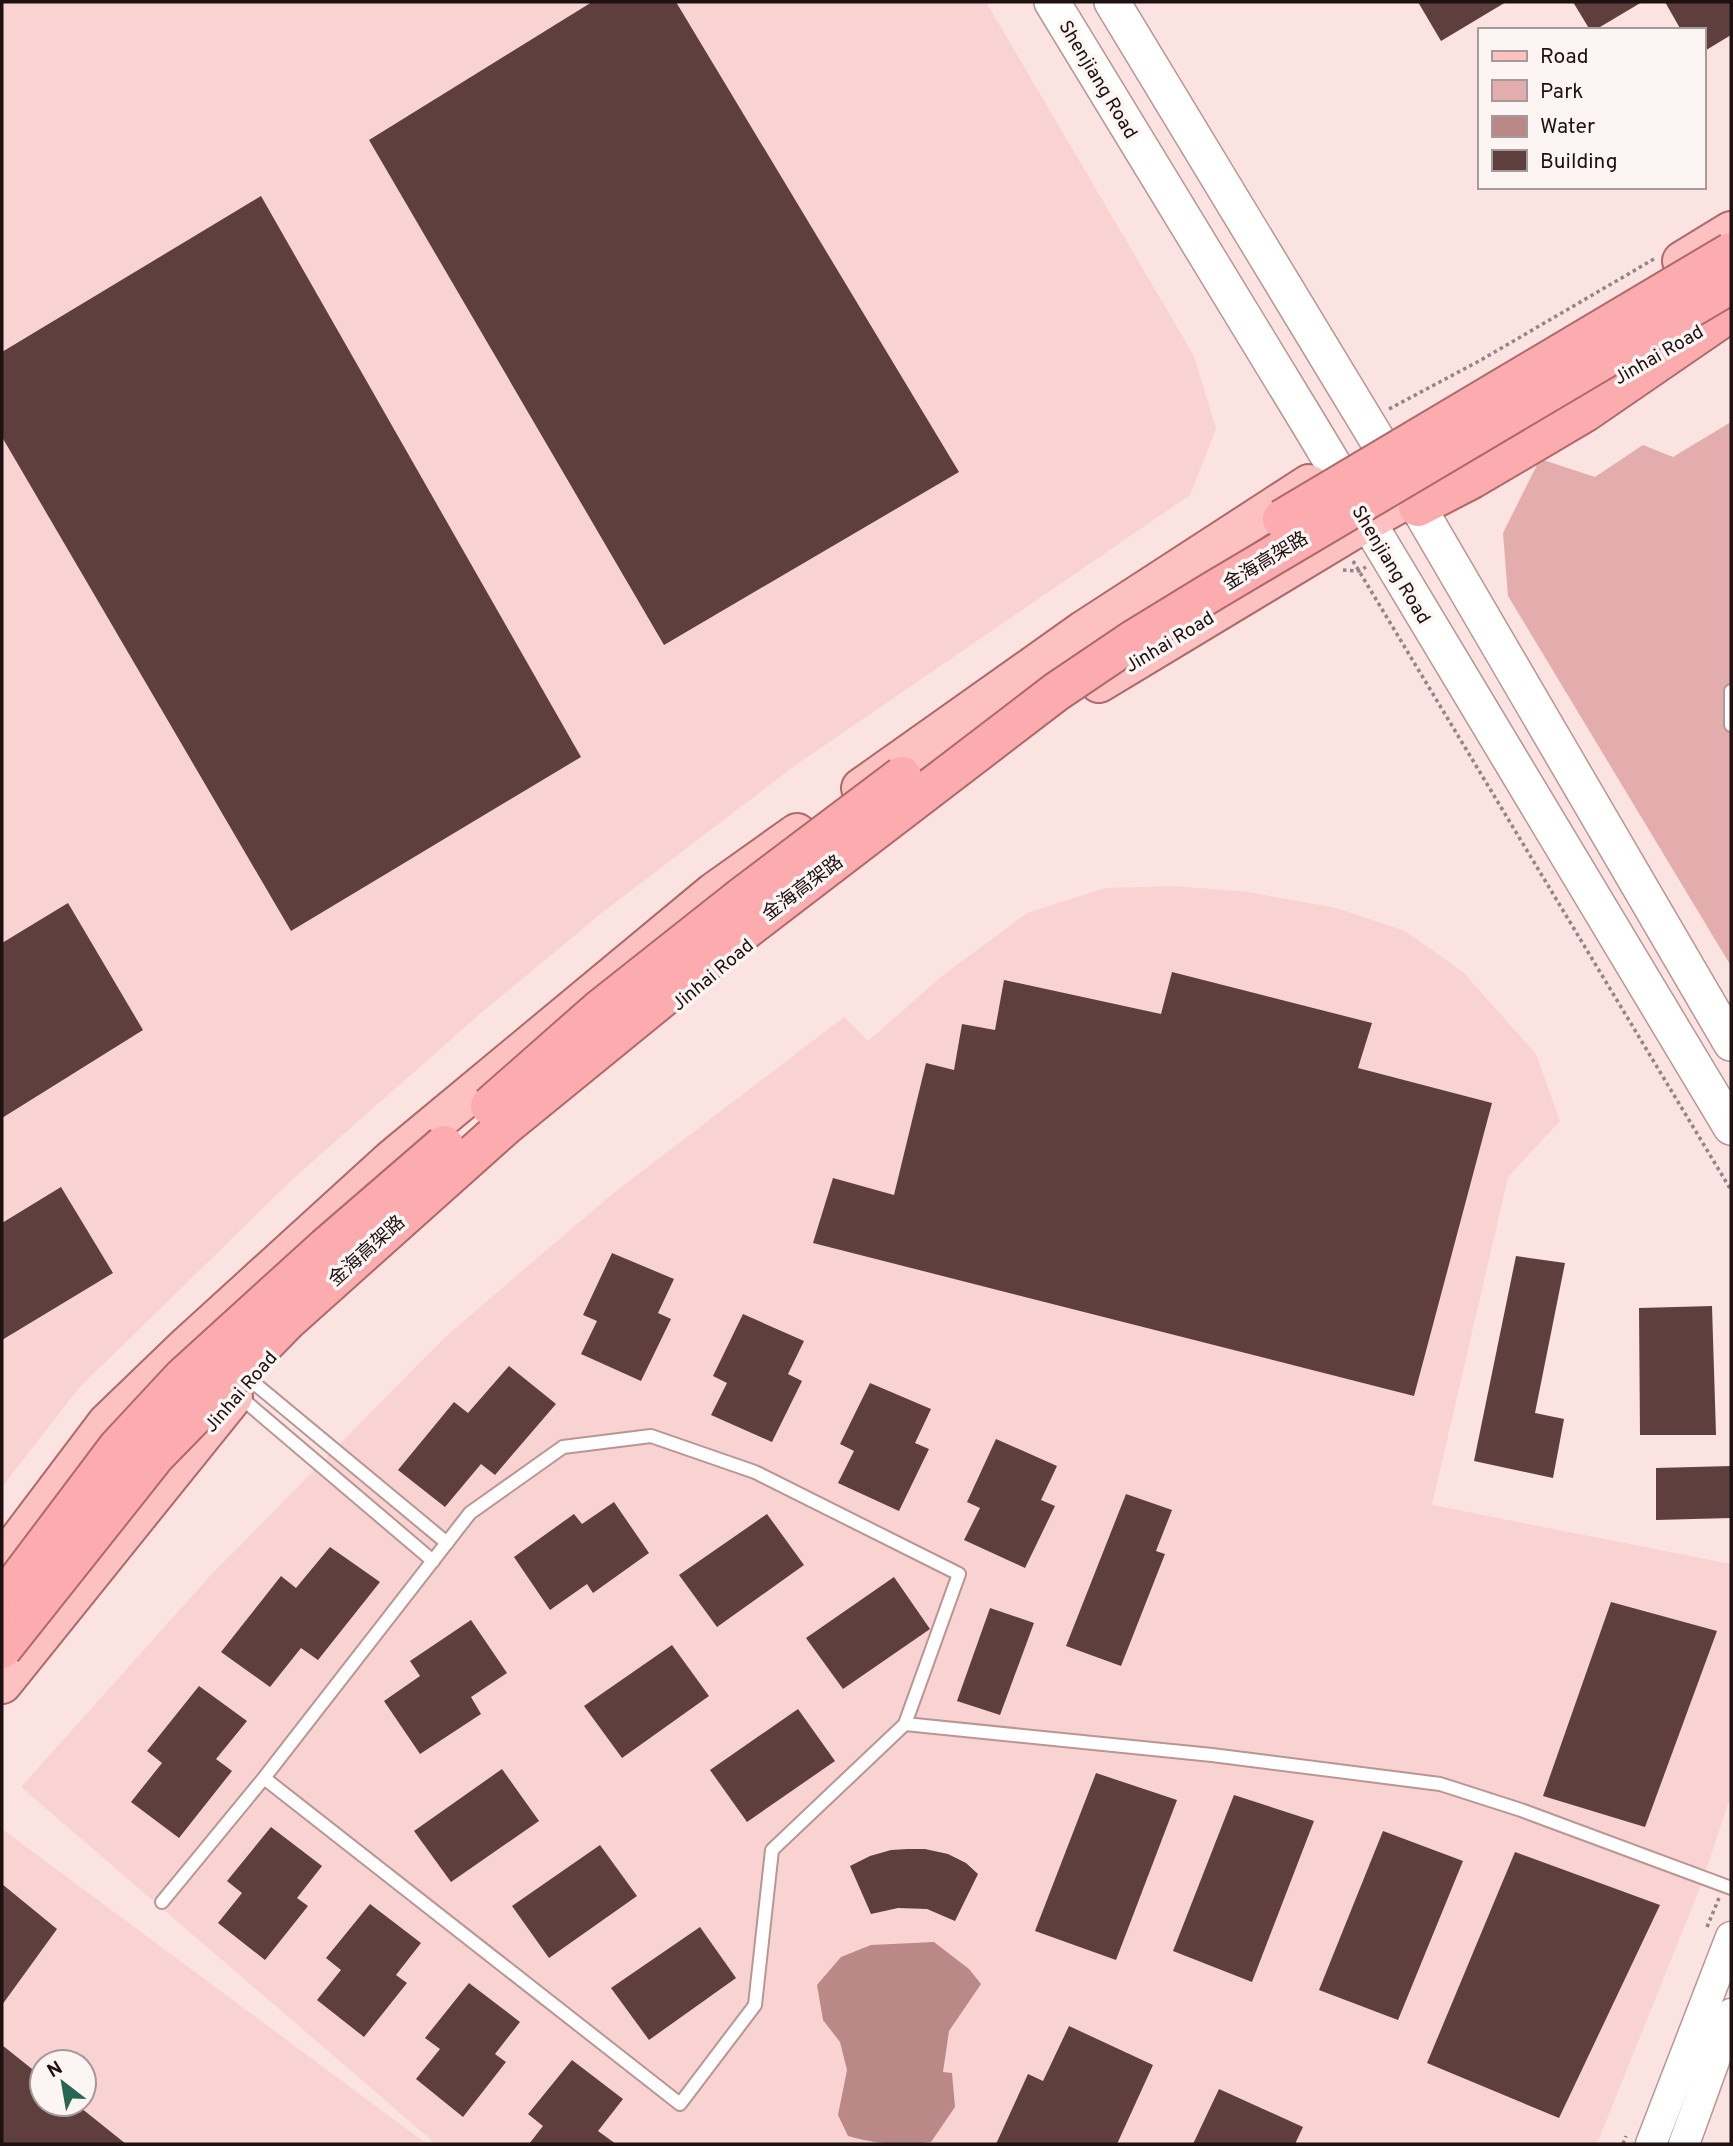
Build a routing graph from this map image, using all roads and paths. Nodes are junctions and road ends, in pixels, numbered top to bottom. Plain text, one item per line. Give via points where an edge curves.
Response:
1 (1052, 2) edge
2 (1112, 2) edge
3 (1731, 231) edge
4 (1731, 252) edge
5 (1660, 256) dead end
6 (1731, 284) edge
7 (1731, 312) edge
8 (1373, 432) junction
9 (1334, 467) junction
10 (1415, 502) junction
11 (1366, 522) junction
12 (1334, 569) dead end
13 (1731, 691) edge
14 (1731, 725) edge
15 (1731, 1043) edge
16 (1731, 1127) edge
17 (1731, 1191) edge
18 (215, 1321) junction
19 (242, 1385) junction
20 (447, 1543) junction
21 (433, 1561) junction
22 (2, 1562) edge
23 (2, 1578) edge
24 (2, 1601) edge
25 (2, 1649) edge
26 (2, 1684) edge
27 (905, 1724) junction
28 (264, 1778) junction
29 (1731, 1888) edge
30 (162, 1902) dead end
31 (1731, 1937) edge
32 (1731, 2014) edge
33 (1651, 2144) edge
34 (1684, 2144) edge

1 - 9 main road, Shenjiang Road
2 - 8 main road
3 - 8 main road via 1416,422
4 - 24 highway, 金海高架路, bridge via 1216,558 1088,640 743,896 600,1010 183,1377 118,1447
5 - 8 path via 1422,390
6 - 25 highway, 金海高架路, bridge via 1133,640 1056,692 749,927 505,1126 288,1320 156,1455
7 - 10 main road, Jinhai Road
7 - 10 highway via 1584,413 1472,479
8 - 9 main road
8 - 10 main road
9 - 11 main road, Shenjiang Road
9 - 18 main road via 1084,630 714,892 391,1160
10 - 11 main road, Jinhai Road
10 - 15 main road
11 - 16 main road, Shenjiang Road
11 - 19 main road, Jinhai Road via 1100,683 885,834 702,982 263,1359
12 - 17 path via 1359,571
13 - 14 lane
18 - 22 main road via 107,1423
18 - 23 highway via 126,1414
19 - 20 lane
19 - 21 lane
19 - 26 main road, Jinhai Road
20 - 21 lane
20 - 27 lane via 471,1513 563,1447 651,1436 755,1472 959,1574
21 - 28 lane
27 - 28 lane via 772,1850 755,2005 680,2104
27 - 29 lane via 1440,1784
28 - 30 lane
31 - 33 street
32 - 34 street

